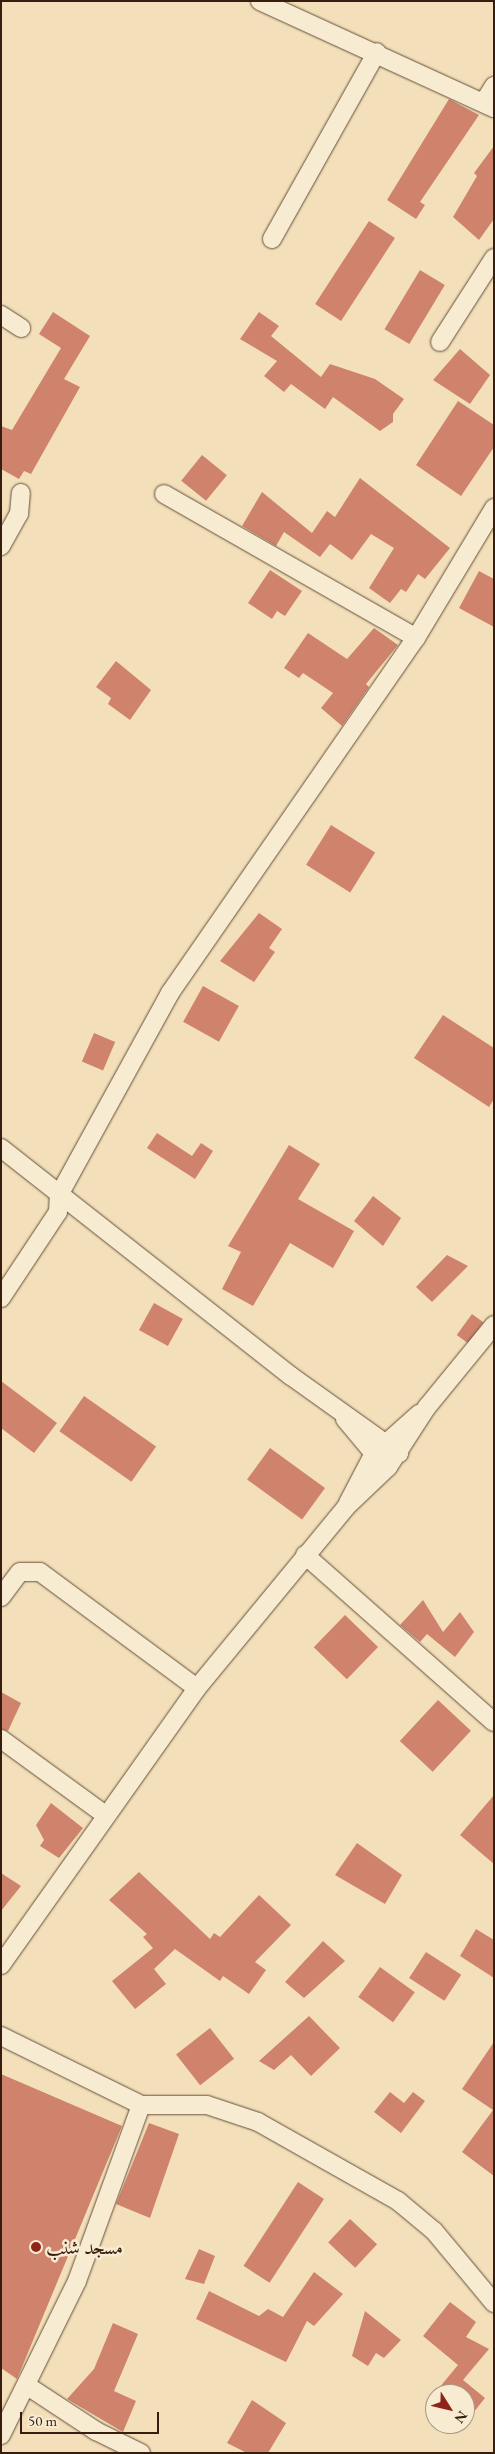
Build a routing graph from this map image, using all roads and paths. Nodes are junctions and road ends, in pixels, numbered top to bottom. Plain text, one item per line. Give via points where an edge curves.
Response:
1 (260, 1) edge
2 (377, 52) junction
3 (494, 86) edge
4 (489, 105) edge
5 (272, 239) dead end
6 (494, 258) edge
7 (1, 315) edge
8 (21, 328) dead end
9 (440, 342) dead end
10 (21, 493) dead end
11 (164, 494) dead end
12 (494, 508) edge
13 (1, 546) edge
14 (416, 638) junction
15 (1, 1148) edge
16 (59, 1195) junction
17 (1, 1298) edge
18 (494, 1325) edge
19 (427, 1407) junction
20 (340, 1413) junction
21 (386, 1441) junction
22 (399, 1453) junction
23 (373, 1455) junction
24 (388, 1468) junction
25 (346, 1507) junction
26 (305, 1555) junction
27 (1, 1597) edge
28 (196, 1688) junction
29 (494, 1722) edge
30 (1, 1739) edge
31 (104, 1814) junction
32 (1, 1965) edge
33 (1, 2036) edge
34 (141, 2105) junction
35 (494, 2303) edge
36 (26, 2385) junction
37 (1, 2435) edge
38 (141, 2453) edge

1 - 2 street
2 - 4 street
2 - 5 street
3 - 4 street
6 - 9 street
7 - 8 street
10 - 13 street via 20,514
11 - 14 street
12 - 14 street
14 - 16 street via 170,993
15 - 16 street
16 - 17 street via 58,1212
16 - 20 street
18 - 19 street
19 - 21 street
19 - 22 street
20 - 21 street
20 - 23 street
21 - 22 street
21 - 23 street
22 - 24 street
23 - 24 street
23 - 25 street
24 - 25 street
25 - 26 street
26 - 28 street
26 - 29 street
27 - 28 street via 20,1572 40,1572
28 - 31 street
30 - 31 street
31 - 32 street
33 - 34 street
34 - 35 street via 207,2105 234,2110 351,2173 398,2201 434,2231
34 - 36 street via 95,2240
36 - 37 street
36 - 38 street via 96,2431

